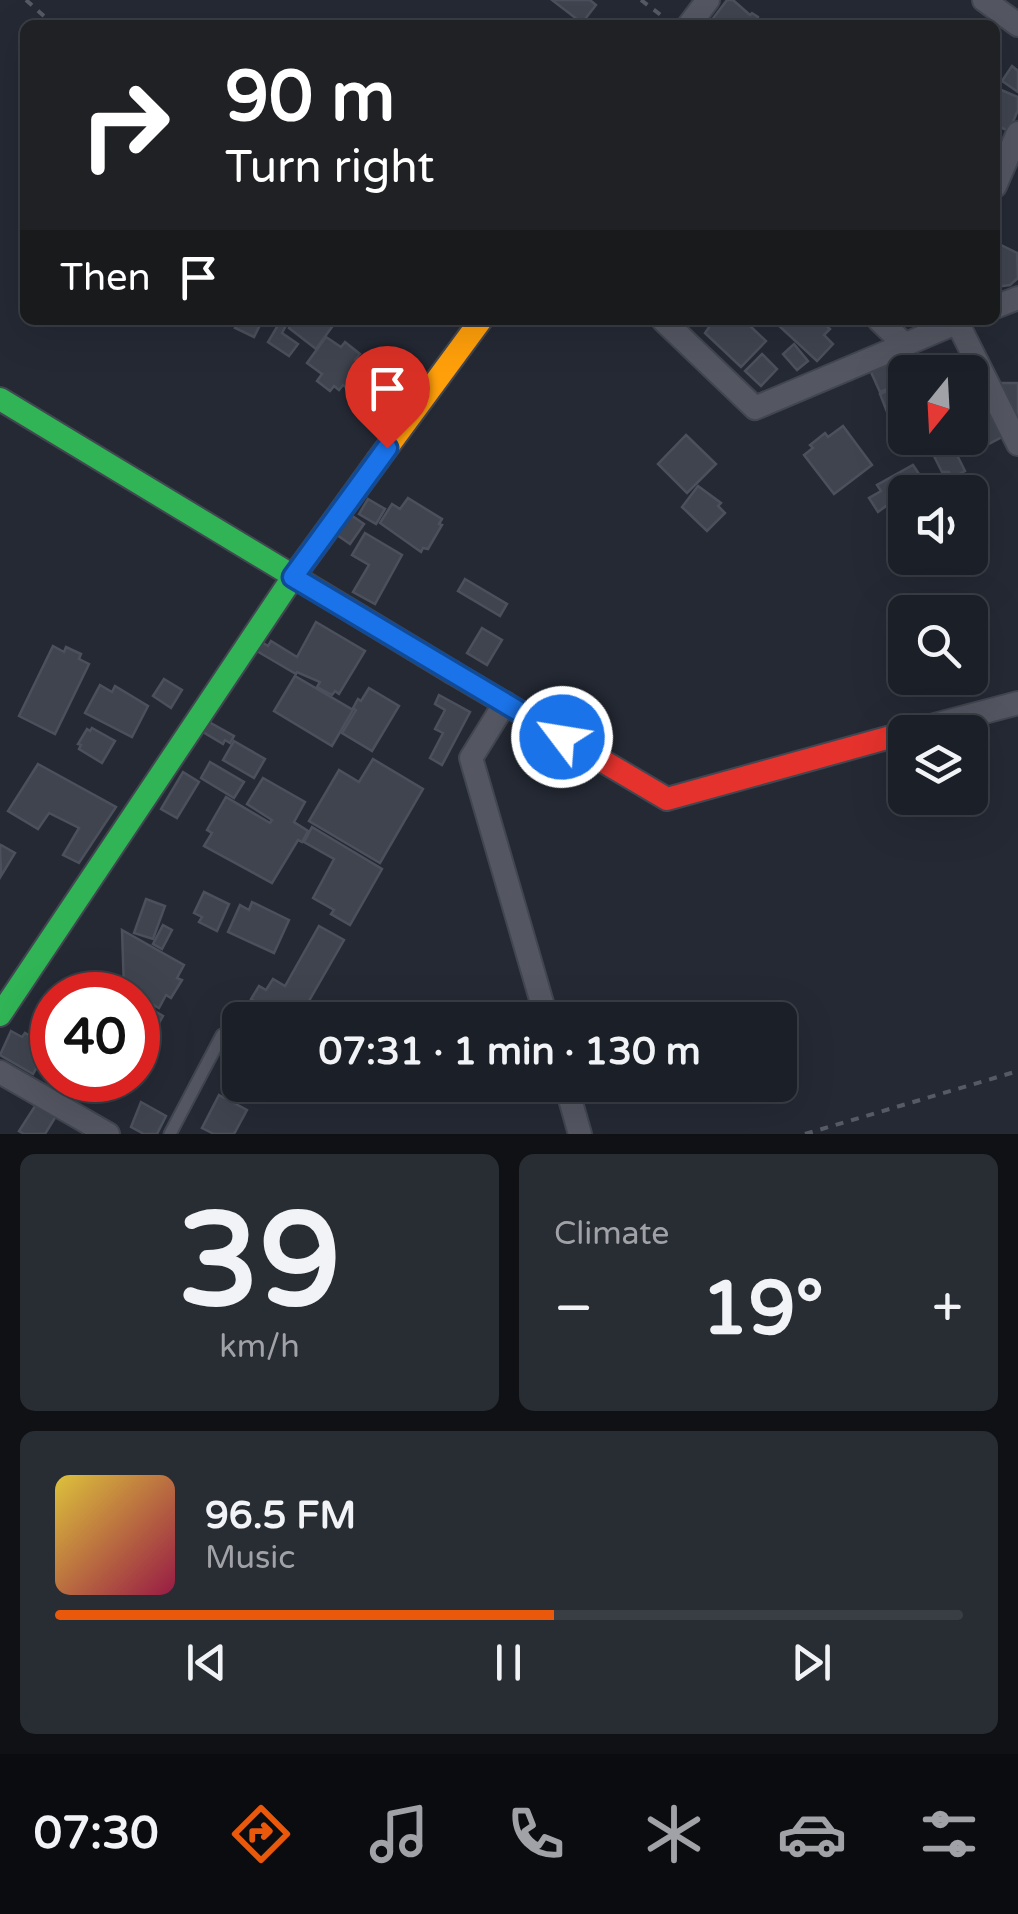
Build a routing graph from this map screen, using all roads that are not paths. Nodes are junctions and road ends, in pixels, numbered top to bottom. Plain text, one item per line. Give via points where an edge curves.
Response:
1 (708, 0) edge
2 (984, 0) edge
3 (693, 20) edge
4 (1018, 25) edge
5 (1018, 133) edge
6 (1000, 174) edge
7 (477, 325) edge
8 (668, 325) edge
9 (884, 325) edge
10 (949, 325) edge
11 (961, 325) edge
12 (904, 344) junction
13 (0, 399) edge
14 (1018, 444) edge
15 (293, 577) junction
16 (1018, 703) edge
17 (506, 704) junction
18 (974, 715) edge
19 (888, 738) edge
20 (542, 1002) edge
21 (0, 1016) edge
22 (222, 1035) dead end
23 (0, 1072) edge
24 (571, 1102) edge
25 (108, 1134) edge
26 (170, 1134) edge
27 (580, 1134) edge

1 - 3 street
2 - 4 street
5 - 6 street
7 - 15 street
8 - 12 street via 755,408
9 - 12 street
10 - 12 street
11 - 14 street
13 - 15 street
15 - 17 street
15 - 21 street
16 - 18 street
17 - 19 street via 668,798
17 - 20 street via 471,758
22 - 26 lane
23 - 25 street
24 - 27 street

